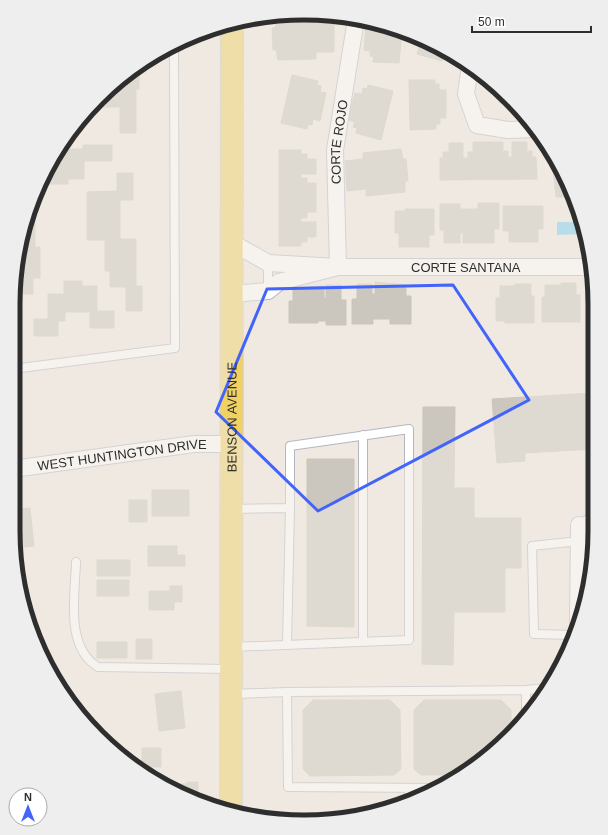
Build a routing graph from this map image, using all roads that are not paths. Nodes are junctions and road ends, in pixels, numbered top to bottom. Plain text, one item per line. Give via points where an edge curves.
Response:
1 (355, 24) edge
2 (232, 29) edge
3 (174, 51) edge
4 (469, 73) edge
5 (528, 129) edge
6 (231, 242) junction
7 (268, 263) junction
8 (338, 267) junction
9 (586, 267) edge
10 (268, 291) junction
11 (231, 294) junction
12 (20, 368) edge
13 (363, 435) junction
14 (230, 444) junction
15 (20, 468) edge
16 (290, 508) junction
17 (231, 509) junction
18 (588, 519) edge
19 (579, 524) joint
20 (579, 541) junction
21 (76, 562) dead end
22 (581, 592) edge
23 (568, 635) edge
24 (364, 642) junction
25 (287, 645) junction
26 (231, 647) junction
27 (231, 669) junction
28 (540, 689) edge
29 (526, 690) junction
30 (287, 692) junction
31 (231, 694) junction
32 (526, 708) edge
33 (409, 788) junction
34 (425, 788) edge
35 (409, 794) edge
36 (231, 805) edge

1 - 8 street, CORTE ROJO via 335,150
2 - 6 main road, BENSON AVENUE
3 - 12 lane via 175,348
4 - 5 street via 466,94 477,124 508,130
6 - 7 street, CORTE SANTANA
6 - 11 main road, BENSON AVENUE
7 - 8 street, CORTE SANTANA
7 - 10 lane
8 - 9 street, CORTE SANTANA
8 - 10 street, CORTE SANTANA via 279,282
10 - 11 street, CORTE SANTANA
11 - 14 main road, BENSON AVENUE
13 - 16 lane via 290,446
13 - 24 lane
13 - 24 lane via 408,429 408,640
14 - 15 street, WEST HUNTINGTON DRIVE via 194,444
14 - 17 main road, BENSON AVENUE
16 - 17 lane
16 - 25 lane
17 - 26 main road, BENSON AVENUE
18 - 19 lane
19 - 20 street
20 - 22 street
20 - 23 lane via 532,546 534,634
21 - 27 lane via 75,626 83,652 93,664 98,667
24 - 25 lane
25 - 26 lane
26 - 27 main road, BENSON AVENUE
27 - 31 main road, BENSON AVENUE
28 - 29 lane
29 - 30 lane
29 - 32 lane
30 - 31 lane
30 - 33 lane via 288,787
31 - 36 main road, BENSON AVENUE
33 - 34 lane
33 - 35 lane

